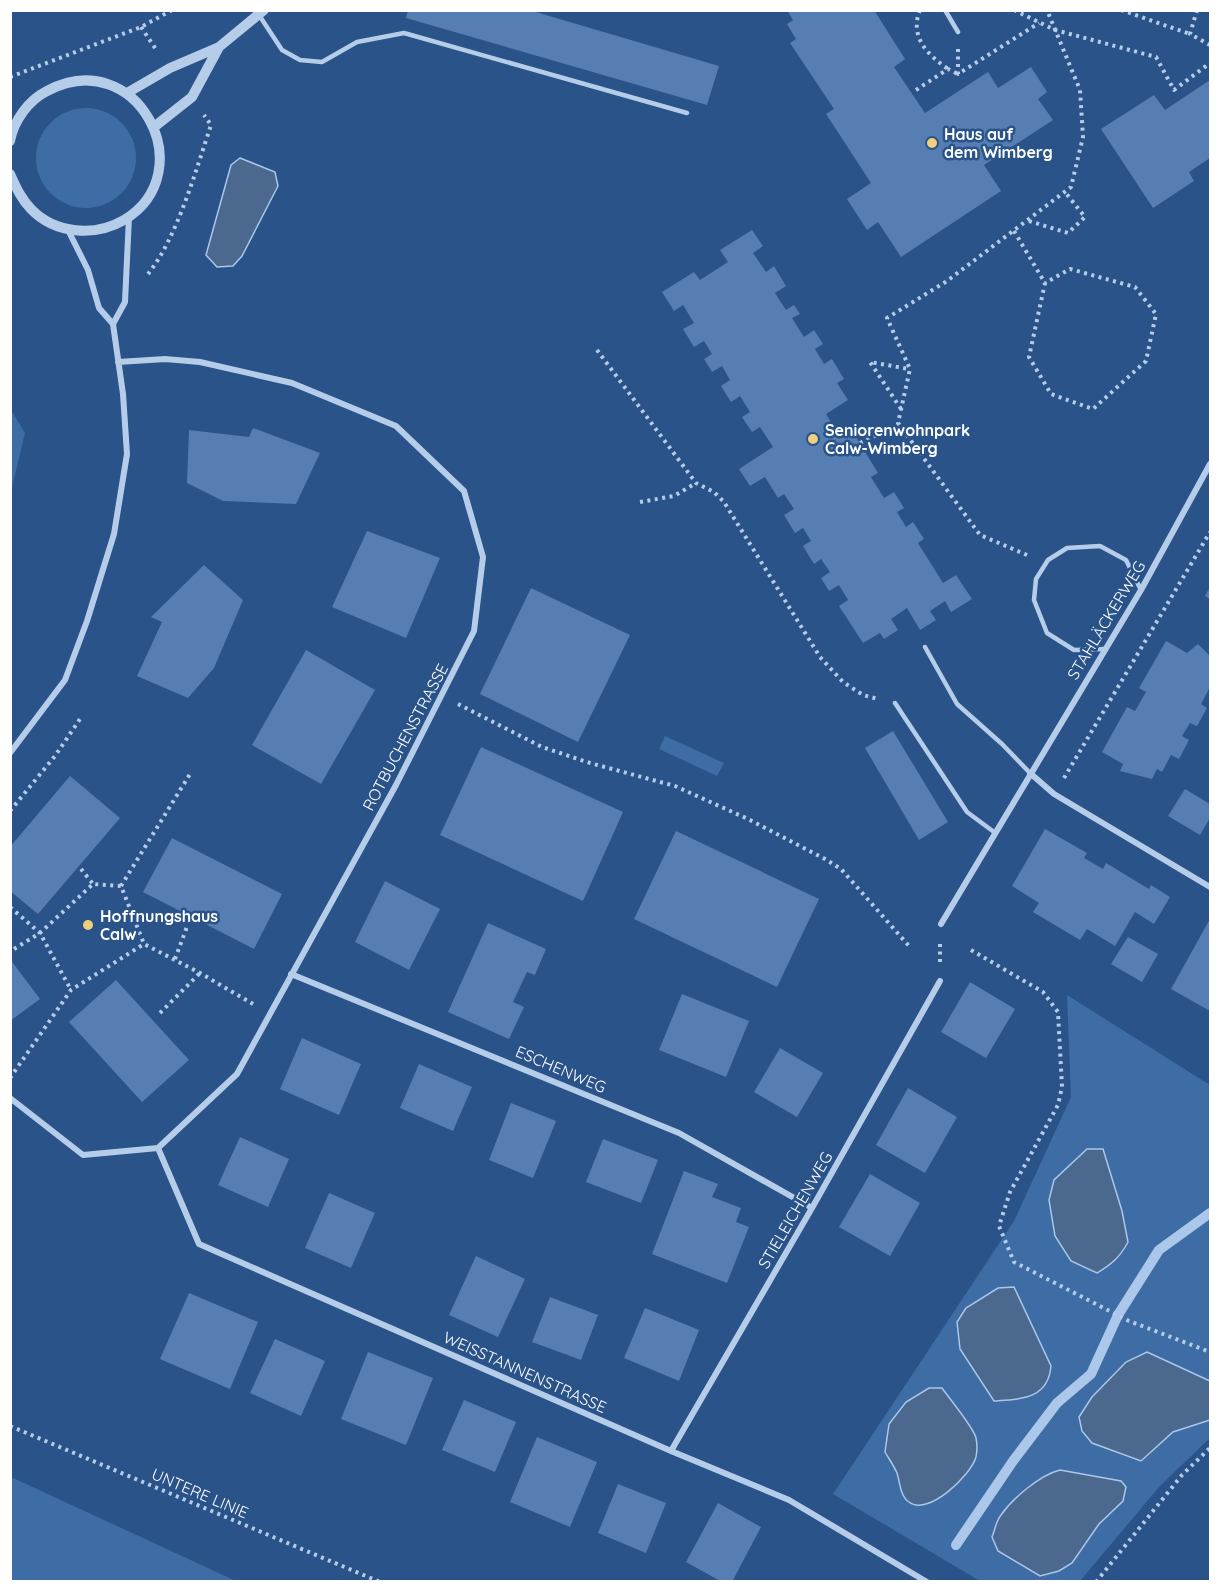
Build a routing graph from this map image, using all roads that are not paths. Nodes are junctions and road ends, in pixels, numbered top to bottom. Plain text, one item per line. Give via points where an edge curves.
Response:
1 (945, 10) edge
2 (262, 13) edge
3 (958, 32) road end
4 (219, 46) junction
5 (127, 93) junction
6 (687, 113) dead end
7 (154, 127) junction
8 (11, 136) edge
9 (10, 174) edge
10 (14, 192) edge
11 (129, 217) junction
12 (68, 230) junction
13 (113, 324) junction
14 (118, 362) junction
15 (1210, 464) edge
16 (1202, 478) junction
17 (1210, 484) edge
18 (1141, 590) junction
19 (925, 647) dead end
20 (1104, 649) junction
21 (895, 703) road end
22 (10, 753) edge
23 (1030, 773) junction
24 (994, 832) junction
25 (1210, 887) edge
26 (941, 924) road end
27 (291, 974) junction
28 (940, 981) road end
29 (10, 1098) edge
30 (158, 1148) junction
31 (812, 1208) junction
32 (671, 1451) junction
33 (927, 1581) edge

1 - 3 lane
2 - 4 street
2 - 6 lane via 282,50 300,60 321,62 357,42 404,33
4 - 5 street
4 - 7 street via 192,97
5 - 7 street via 143,108
5 - 8 street via 94,81 60,84 39,95 23,112
7 - 11 street via 159,166 143,202
9 - 10 street
10 - 12 street via 48,222
11 - 12 street via 100,230
11 - 13 street via 125,302
12 - 13 street via 88,270 99,309
13 - 14 street
14 - 22 street via 127,454 114,534 65,680
14 - 27 street, ROTBUCHENSTRASSE via 165,358 201,362 292,382 396,426 464,491 483,557 474,632 396,785
15 - 16 street, STAHLÄCKERWEG
16 - 17 street
16 - 18 street, STAHLÄCKERWEG
18 - 20 street, STAHLÄCKERWEG
18 - 20 lane via 1126,560 1100,546 1067,548 1048,560 1036,579 1034,600 1047,633 1074,650
19 - 23 lane via 957,704
20 - 23 street, STAHLÄCKERWEG
21 - 24 lane via 967,812
23 - 24 street, STAHLÄCKERWEG
23 - 25 street via 1054,794
24 - 26 street, STAHLÄCKERWEG
27 - 30 street, ROTBUCHENSTRASSE via 237,1074
27 - 31 street, ESCHENWEG via 679,1133
28 - 31 street, STIELEICHENWEG
29 - 30 street via 83,1155
30 - 32 street, WEISSTANNENSTRASSE via 199,1244
31 - 32 street, STIELEICHENWEG
32 - 33 street, WEISSTANNENSTRASSE via 789,1500

